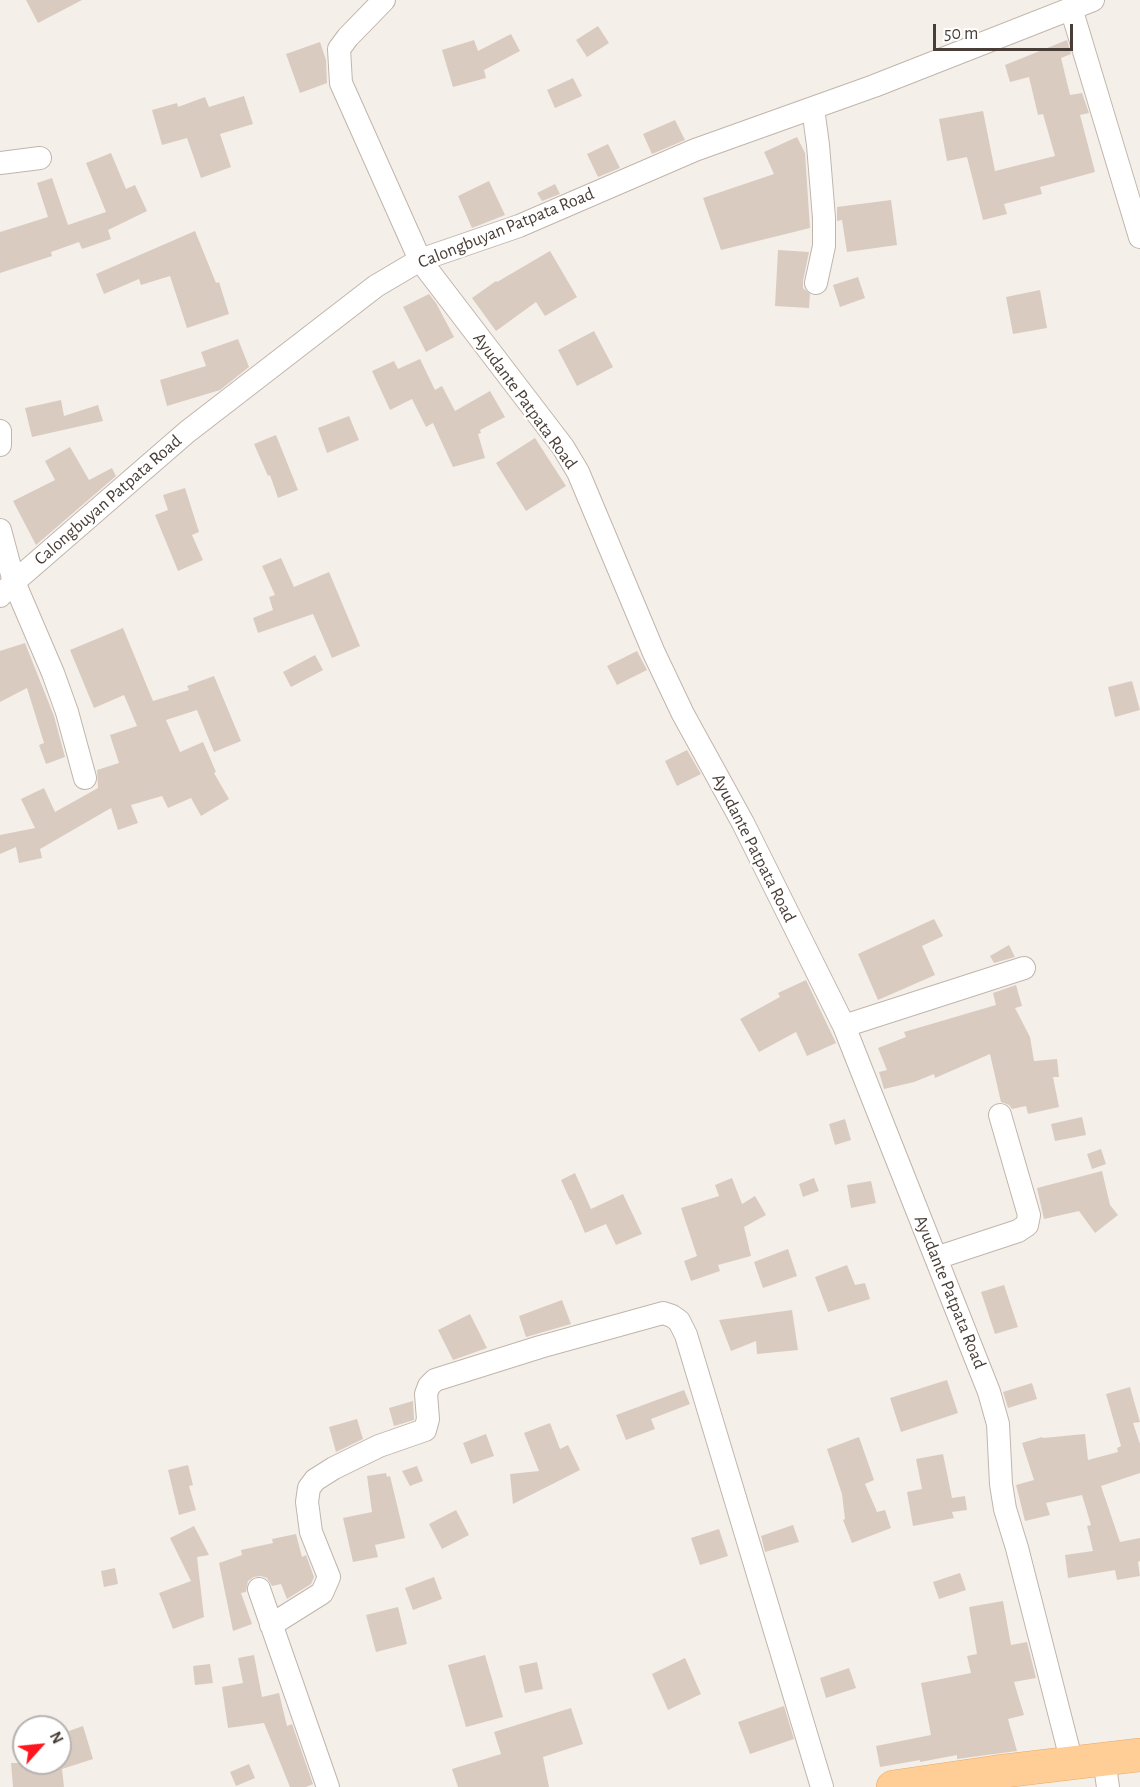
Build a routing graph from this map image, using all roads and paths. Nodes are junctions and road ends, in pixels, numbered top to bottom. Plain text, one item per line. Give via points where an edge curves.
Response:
1 (384, 0) edge
2 (1093, 0) edge
3 (1071, 8) junction
4 (813, 108) junction
5 (40, 158) dead end
6 (0, 163) edge
7 (1140, 237) edge
8 (420, 260) junction
9 (816, 283) dead end
10 (0, 431) edge
11 (0, 445) edge
12 (0, 530) edge
13 (7, 589) edge
14 (85, 778) dead end
15 (1024, 968) dead end
16 (844, 1026) junction
17 (1000, 1115) dead end
18 (936, 1258) junction
19 (259, 1589) dead end
20 (271, 1625) junction
21 (1140, 1755) edge
22 (1072, 1762) junction
23 (1106, 1773) edge
24 (328, 1787) edge
25 (822, 1787) edge
26 (893, 1787) edge

1 - 8 street, Ayudante Patpata Road via 339,49 341,83
2 - 3 street, Calongbuyan Patpata Road
3 - 4 street, Calongbuyan Patpata Road
3 - 7 street
4 - 8 street, Calongbuyan Patpata Road via 695,150 519,226
4 - 9 street via 824,218 824,246
5 - 6 street
8 - 13 street, Calongbuyan Patpata Road via 376,286 187,432
8 - 16 street, Ayudante Patpata Road via 578,472 673,694 744,823
10 - 11 street
12 - 13 street
13 - 14 street via 53,674
15 - 16 street
16 - 18 street, Ayudante Patpata Road
17 - 18 street via 1029,1215 1027,1225
18 - 22 street, Ayudante Patpata Road via 998,1424 1005,1509
19 - 20 street
20 - 24 street
20 - 25 street via 322,1593 329,1577 311,1532 309,1488 334,1468 425,1430 429,1419 426,1394 435,1380 663,1313 679,1321 686,1335
21 - 23 main road
22 - 23 main road
22 - 26 main road

